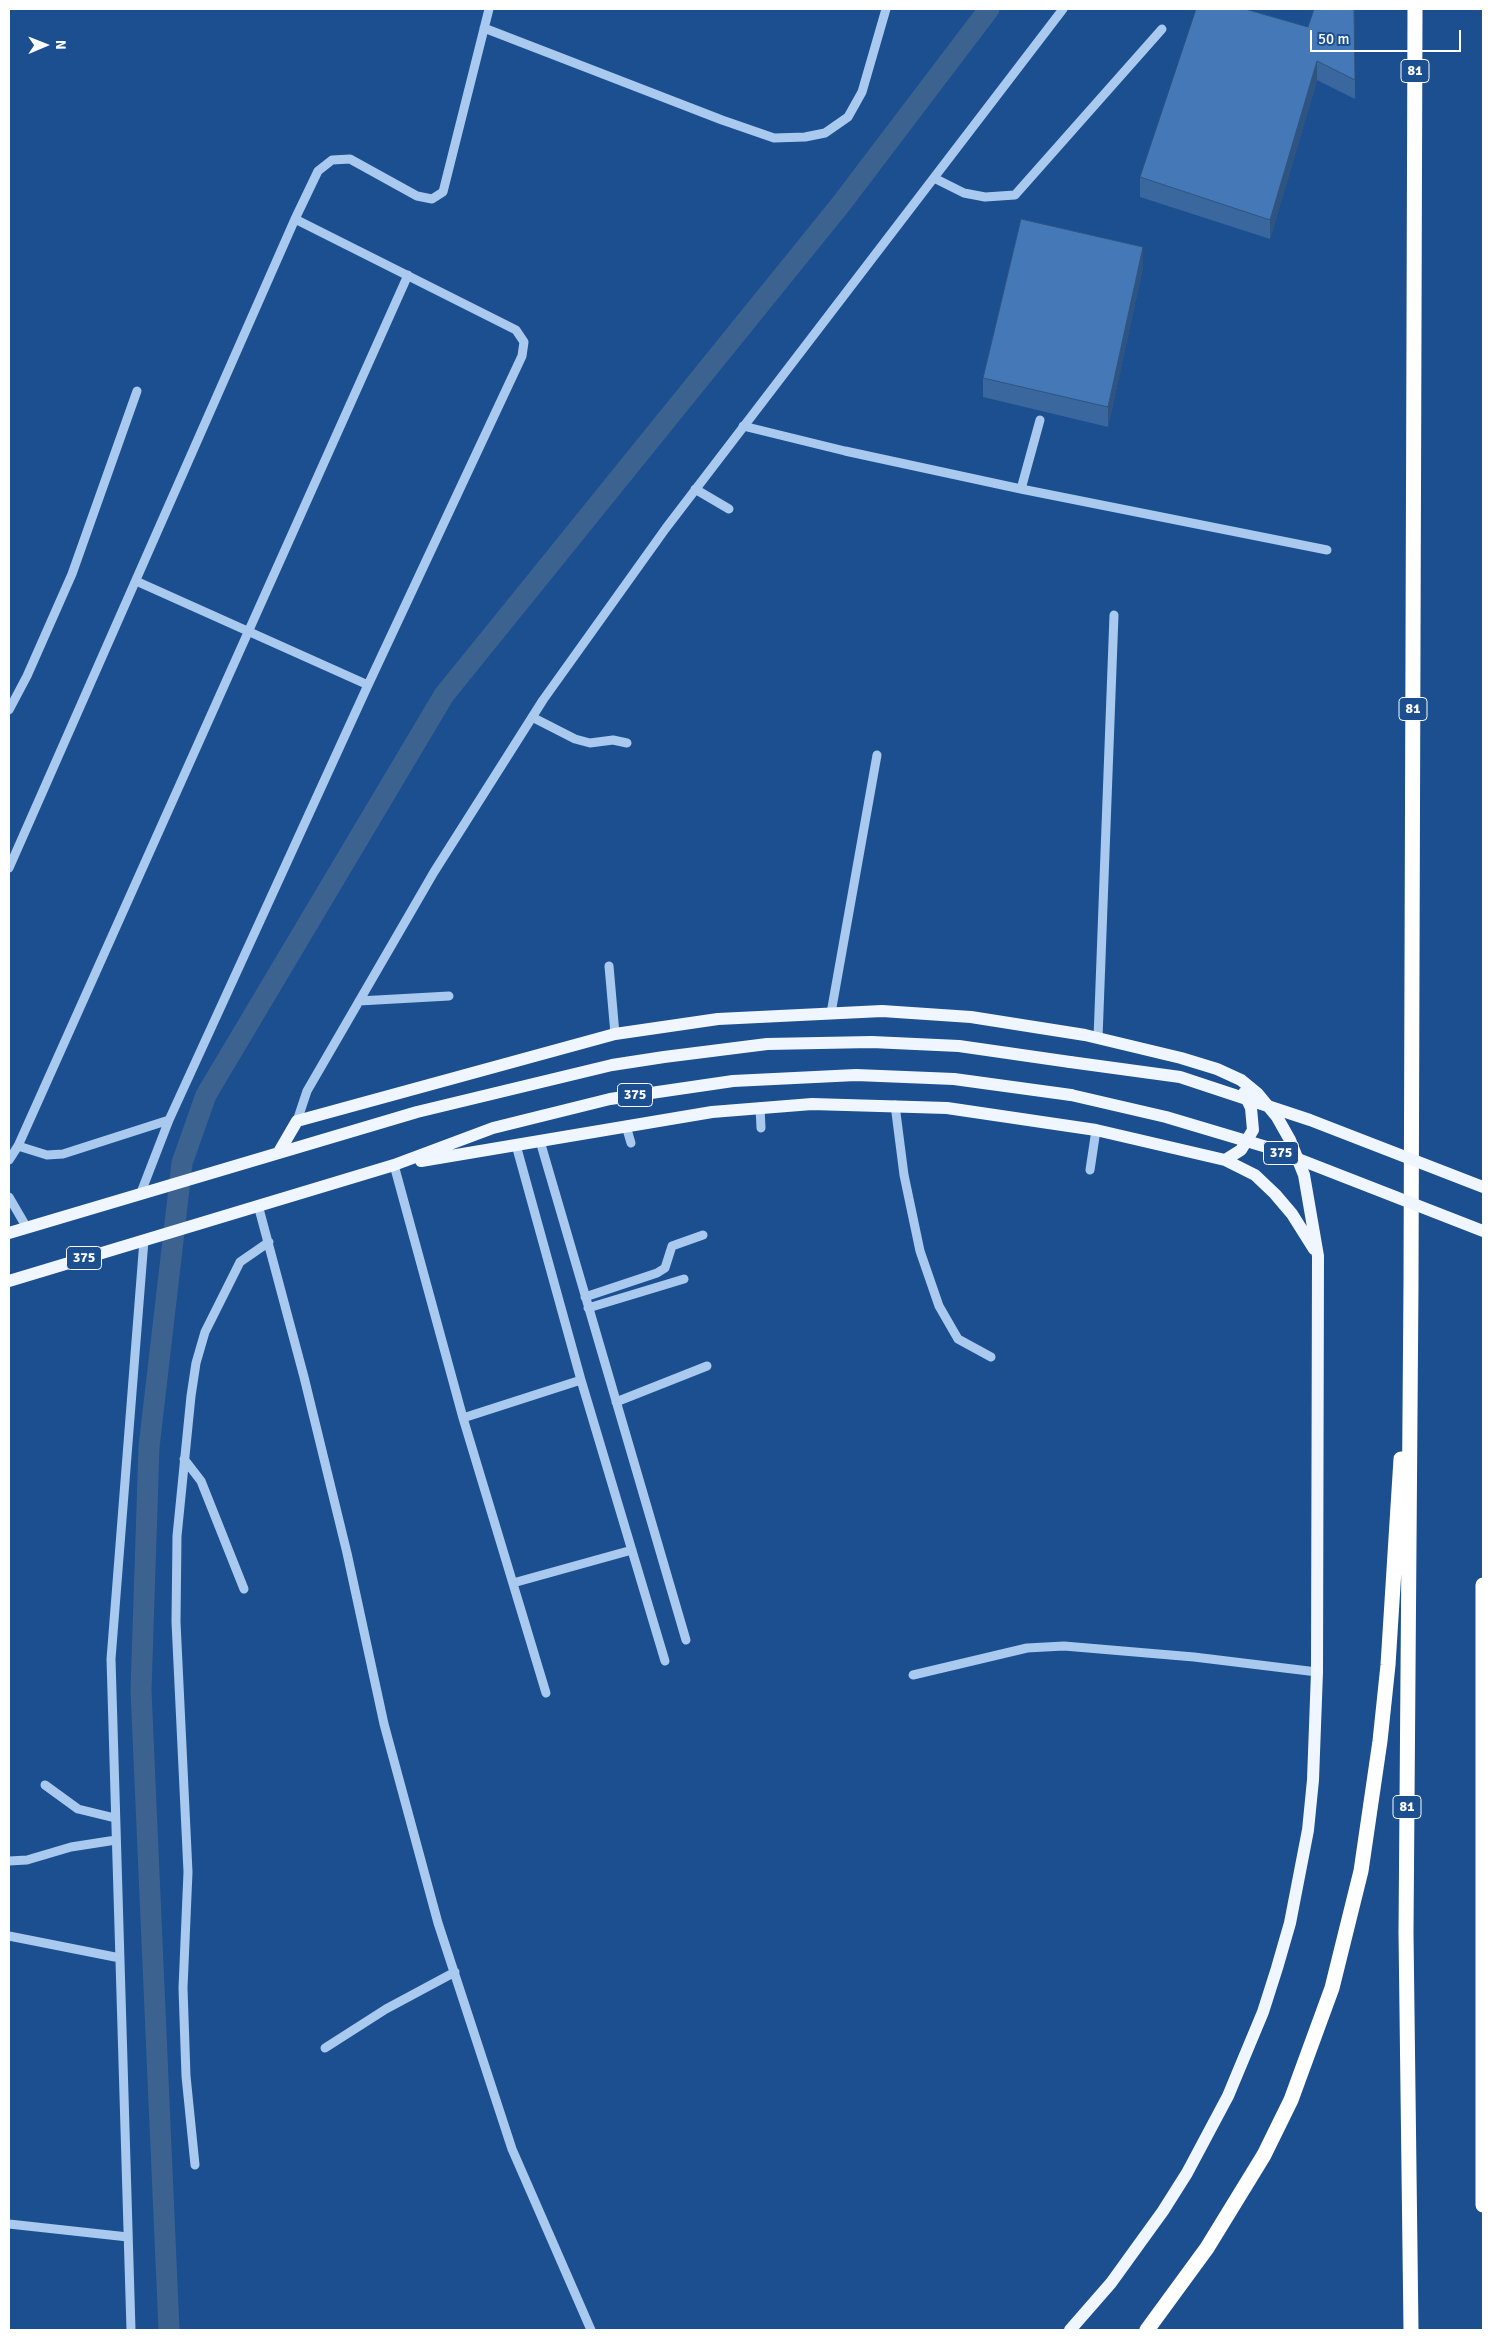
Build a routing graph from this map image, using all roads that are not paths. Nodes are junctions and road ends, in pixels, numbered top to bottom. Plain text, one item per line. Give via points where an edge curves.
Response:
1 (488, 9) edge
2 (886, 9) edge
3 (1063, 9) edge
4 (1415, 9) edge
5 (484, 28) junction
6 (1162, 29) dead end
7 (934, 178) junction
8 (295, 219) junction
9 (408, 275) junction
10 (138, 391) dead end
11 (1040, 420) dead end
12 (743, 426) junction
13 (695, 489) junction
14 (1021, 489) junction
15 (729, 510) dead end
16 (1327, 550) dead end
17 (136, 581) junction
18 (1114, 615) dead end
19 (248, 633) junction
20 (368, 685) junction
21 (9, 710) edge
22 (532, 717) junction
23 (627, 743) dead end
24 (876, 755) dead end
25 (9, 868) edge
26 (609, 966) dead end
27 (449, 996) dead end
28 (359, 1001) junction
29 (831, 1013) junction
30 (615, 1034) junction
31 (1098, 1038) junction
32 (1232, 1075) junction
33 (895, 1105) junction
34 (760, 1107) junction
35 (169, 1120) junction
36 (297, 1121) junction
37 (626, 1126) junction
38 (761, 1128) dead end
39 (1096, 1130) junction
40 (540, 1141) junction
41 (631, 1143) dead end
42 (516, 1145) junction
43 (18, 1146) junction
44 (280, 1152) junction
45 (9, 1160) edge
46 (1225, 1160) junction
47 (394, 1165) junction
48 (1090, 1170) dead end
49 (1483, 1187) edge
50 (140, 1195) junction
51 (9, 1197) edge
52 (258, 1205) junction
53 (27, 1228) junction
54 (1483, 1231) edge
55 (9, 1233) edge
56 (703, 1235) dead end
57 (144, 1240) junction
58 (269, 1242) junction
59 (1318, 1256) junction
60 (684, 1279) dead end
61 (9, 1281) edge
62 (1411, 1284) junction
63 (585, 1297) junction
64 (588, 1308) junction
65 (991, 1357) dead end
66 (707, 1366) dead end
67 (581, 1380) junction
68 (616, 1402) junction
69 (463, 1418) junction
70 (184, 1459) junction
71 (632, 1550) junction
72 (513, 1583) junction
73 (1483, 1586) edge
74 (244, 1589) dead end
75 (686, 1640) dead end
76 (665, 1660) dead end
77 (1317, 1672) junction
78 (913, 1674) dead end
79 (546, 1693) dead end
80 (45, 1785) dead end
81 (115, 1818) junction
82 (116, 1840) junction
83 (9, 1861) edge
84 (9, 1936) edge
85 (120, 1958) junction
86 (455, 1972) junction
87 (325, 2048) dead end
88 (194, 2165) dead end
89 (1483, 2205) edge
90 (9, 2224) edge
91 (128, 2237) junction
92 (131, 2330) edge
93 (591, 2330) edge
94 (1070, 2330) edge
95 (1147, 2330) edge
96 (1411, 2330) edge

1 - 5 street
2 - 5 street via 862,92 848,117 825,133 805,137 774,138 765,135
3 - 7 street
4 - 62 highway, 81
5 - 8 street via 443,192 432,199 417,196 350,159 332,160 318,171
6 - 7 street via 1015,195 985,198 964,193
7 - 12 street
8 - 9 street
8 - 17 street
9 - 19 street
9 - 20 street via 516,330 524,342 522,356
10 - 21 street via 72,574
11 - 14 street
12 - 13 street
12 - 14 street via 845,452
13 - 15 street
13 - 22 street
14 - 16 street
17 - 19 street
17 - 25 street
18 - 31 street
19 - 20 street
19 - 43 street
20 - 35 street
22 - 23 street via 575,739 590,743 613,740
22 - 28 street via 434,872
24 - 29 street
26 - 30 street
27 - 28 street
28 - 36 street via 306,1091
29 - 30 main road via 718,1019
29 - 31 main road via 882,1011 971,1017
30 - 36 main road
31 - 32 main road via 1180,1058
32 - 46 main road via 1249,1101 1254,1130 1242,1150
32 - 59 main road via 1265,1101 1290,1140 1301,1165 1309,1197
33 - 34 main road
33 - 39 main road via 983,1112
33 - 65 street via 904,1175 920,1251 939,1306 958,1339
34 - 37 main road
34 - 38 street
35 - 43 street via 63,1154 47,1155
35 - 50 street
36 - 44 main road
37 - 40 main road
37 - 41 street
39 - 46 main road
39 - 48 street
40 - 42 main road
40 - 63 street
42 - 47 main road
42 - 67 street
43 - 45 street
44 - 49 main road, 375, bridge via 417,1112 612,1065 716,1049 818,1042 914,1043 1004,1051 1180,1077 1310,1120
44 - 50 main road, 375
46 - 59 main road via 1255,1175 1275,1194 1292,1214
47 - 52 main road, 375
47 - 54 main road, 375, bridge via 493,1128 610,1099 792,1076 954,1079 1071,1095 1166,1117 1270,1148
47 - 69 street
50 - 53 main road, 375
51 - 53 street
52 - 57 main road, 375
52 - 58 street
53 - 55 main road, 375
56 - 63 street via 672,1246 665,1268
57 - 61 main road, 375
57 - 81 street via 111,1659
58 - 70 street via 240,1262 205,1332 191,1396
58 - 86 street via 347,1553 384,1724 438,1923
59 - 77 main road
60 - 64 street
62 - 95 highway via 1388,1665 1371,1807 1348,1930 1314,2043 1268,2148 1212,2241
62 - 96 highway, 81 via 1406,1932
63 - 64 street
64 - 68 street
66 - 68 street
67 - 69 street
67 - 71 street
68 - 75 street
69 - 72 street
70 - 74 street via 201,1481
70 - 88 street via 176,1581 188,1872 183,1988
71 - 72 street
71 - 76 street
72 - 79 street
73 - 89 highway
77 - 78 street via 1064,1646 1027,1648
77 - 94 main road via 1314,1771 1308,1830 1290,1923 1263,2012 1228,2096 1187,2173 1138,2247
80 - 81 street via 78,1809
81 - 82 street
82 - 83 street
82 - 85 street
84 - 85 street
85 - 91 street
86 - 87 street via 386,2009
86 - 93 street via 512,2149
90 - 91 street
91 - 92 street

